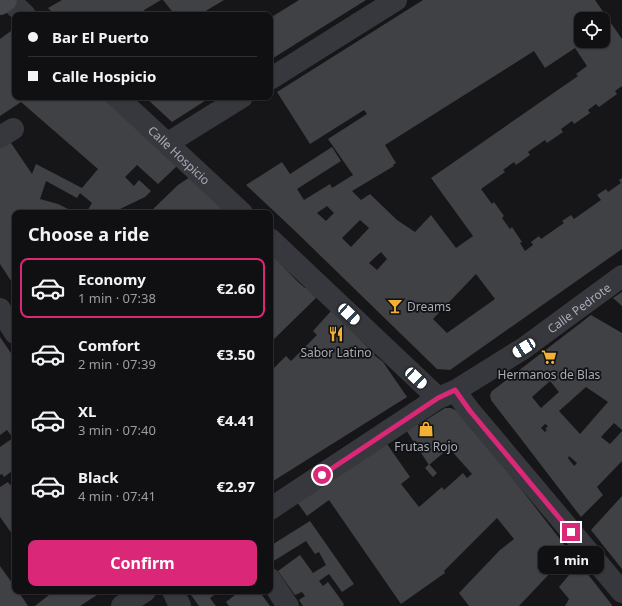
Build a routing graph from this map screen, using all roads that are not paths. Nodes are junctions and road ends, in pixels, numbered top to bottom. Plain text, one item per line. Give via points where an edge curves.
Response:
1 (6, 0) edge
2 (9, 0) edge
3 (396, 0) edge
4 (0, 4) edge
5 (22, 12) edge
6 (273, 77) edge
7 (120, 100) edge
8 (237, 100) edge
9 (168, 143) junction
10 (239, 210) edge
11 (273, 243) edge
12 (622, 276) edge
13 (0, 309) edge
14 (12, 328) edge
15 (447, 394) junction
16 (273, 507) edge
17 (273, 584) edge
18 (622, 592) edge
19 (140, 594) edge
20 (174, 594) edge
21 (122, 606) edge
22 (180, 606) edge
23 (288, 606) edge

1 - 4 street
2 - 5 street
3 - 6 street
7 - 9 street, Calle Hospicio
8 - 9 street
9 - 10 street, Calle Hospicio
11 - 15 street
12 - 15 street, Calle Pedrote via 524,348
13 - 14 street
15 - 16 street, Calle Pedrote
15 - 18 street via 470,411
17 - 23 street
19 - 21 street
20 - 22 street

